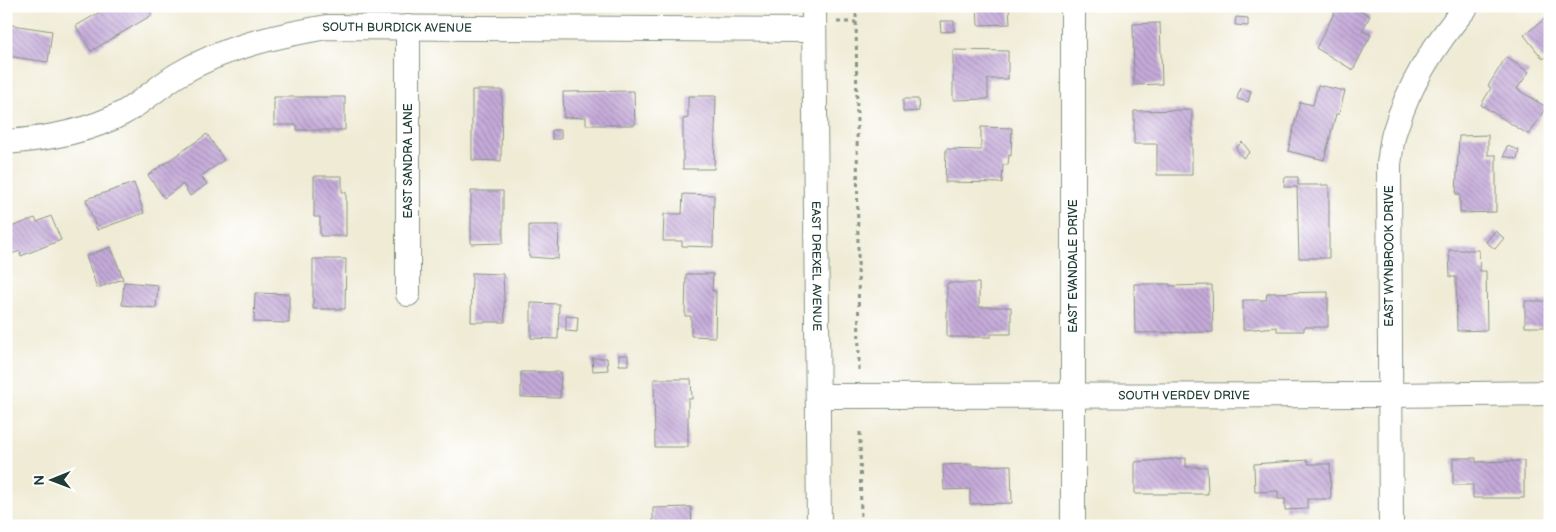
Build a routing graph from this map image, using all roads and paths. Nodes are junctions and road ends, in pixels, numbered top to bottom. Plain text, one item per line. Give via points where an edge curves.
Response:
1 (814, 6) edge
2 (856, 6) edge
3 (1073, 6) edge
4 (1467, 6) edge
5 (408, 27) junction
6 (814, 30) junction
7 (6, 142) edge
8 (408, 294) dead end
9 (860, 370) dead end
10 (1550, 392) edge
11 (1390, 395) junction
12 (818, 396) junction
13 (1074, 396) junction
14 (860, 432) dead end
15 (819, 526) edge
16 (861, 526) edge
17 (1073, 526) edge
18 (1391, 526) edge

1 - 6 street, EAST DREXEL AVENUE
2 - 9 path
3 - 13 street, EAST EVANDALE DRIVE
4 - 11 street, EAST WYNBROOK DRIVE via 1449,27 1415,82 1394,130 1389,164
5 - 6 street, SOUTH BURDICK AVENUE
5 - 7 street, SOUTH BURDICK AVENUE via 327,27 268,37 180,73 124,112 91,128
5 - 8 street, EAST SANDRA LANE
6 - 12 street, EAST DREXEL AVENUE
10 - 11 street, SOUTH VERDEV DRIVE
11 - 13 street, SOUTH VERDEV DRIVE
11 - 18 street, EAST WYNBROOK DRIVE
12 - 13 street, SOUTH VERDEV DRIVE
12 - 15 street, EAST DREXEL AVENUE
13 - 17 street, EAST EVANDALE DRIVE
14 - 16 path

